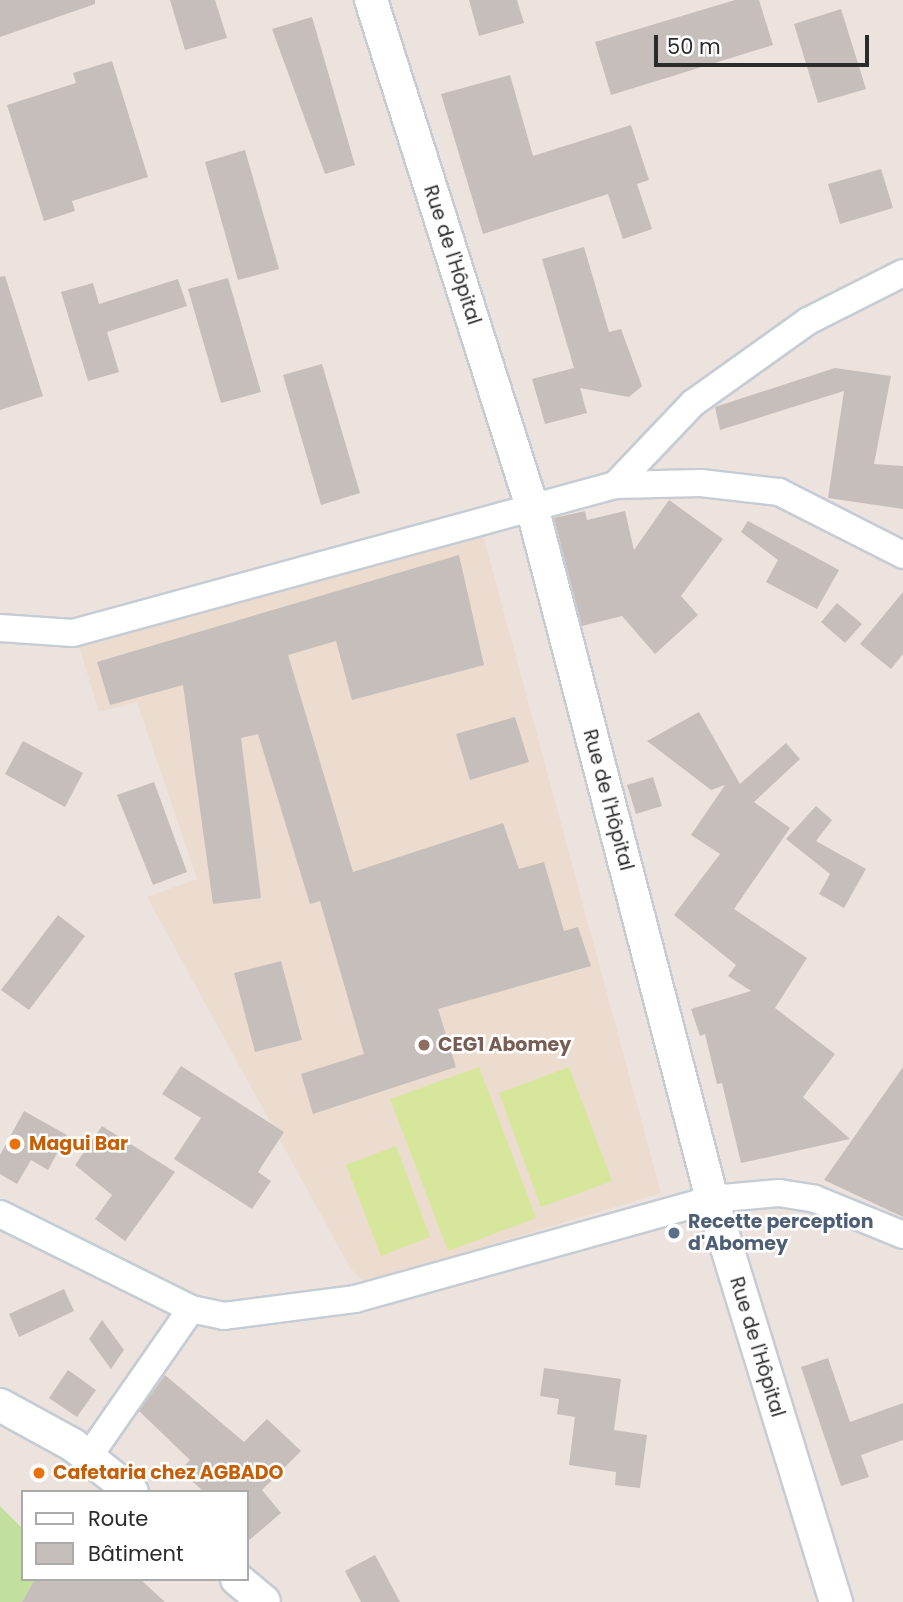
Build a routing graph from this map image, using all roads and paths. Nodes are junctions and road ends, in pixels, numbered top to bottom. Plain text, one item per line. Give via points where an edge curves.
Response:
1 (371, 0) edge
2 (903, 273) edge
3 (615, 485) junction
4 (532, 507) junction
5 (903, 555) edge
6 (0, 628) edge
7 (712, 1199) junction
8 (0, 1214) edge
9 (903, 1236) edge
10 (191, 1309) junction
11 (0, 1405) edge
12 (89, 1456) junction
13 (130, 1490) edge
14 (239, 1581) edge
15 (264, 1602) edge
16 (836, 1602) edge

1 - 4 street, Rue de l'Hôpital
2 - 3 street via 808,321 692,403
3 - 4 street
3 - 5 street via 701,483 779,492
4 - 6 street via 74,633
4 - 7 street, Rue de l'Hôpital
7 - 9 street via 779,1193 815,1199
7 - 10 street via 355,1299 224,1316
7 - 16 street, Rue de l'Hôpital
8 - 10 street
10 - 12 street
11 - 12 street
12 - 13 street
14 - 15 street

